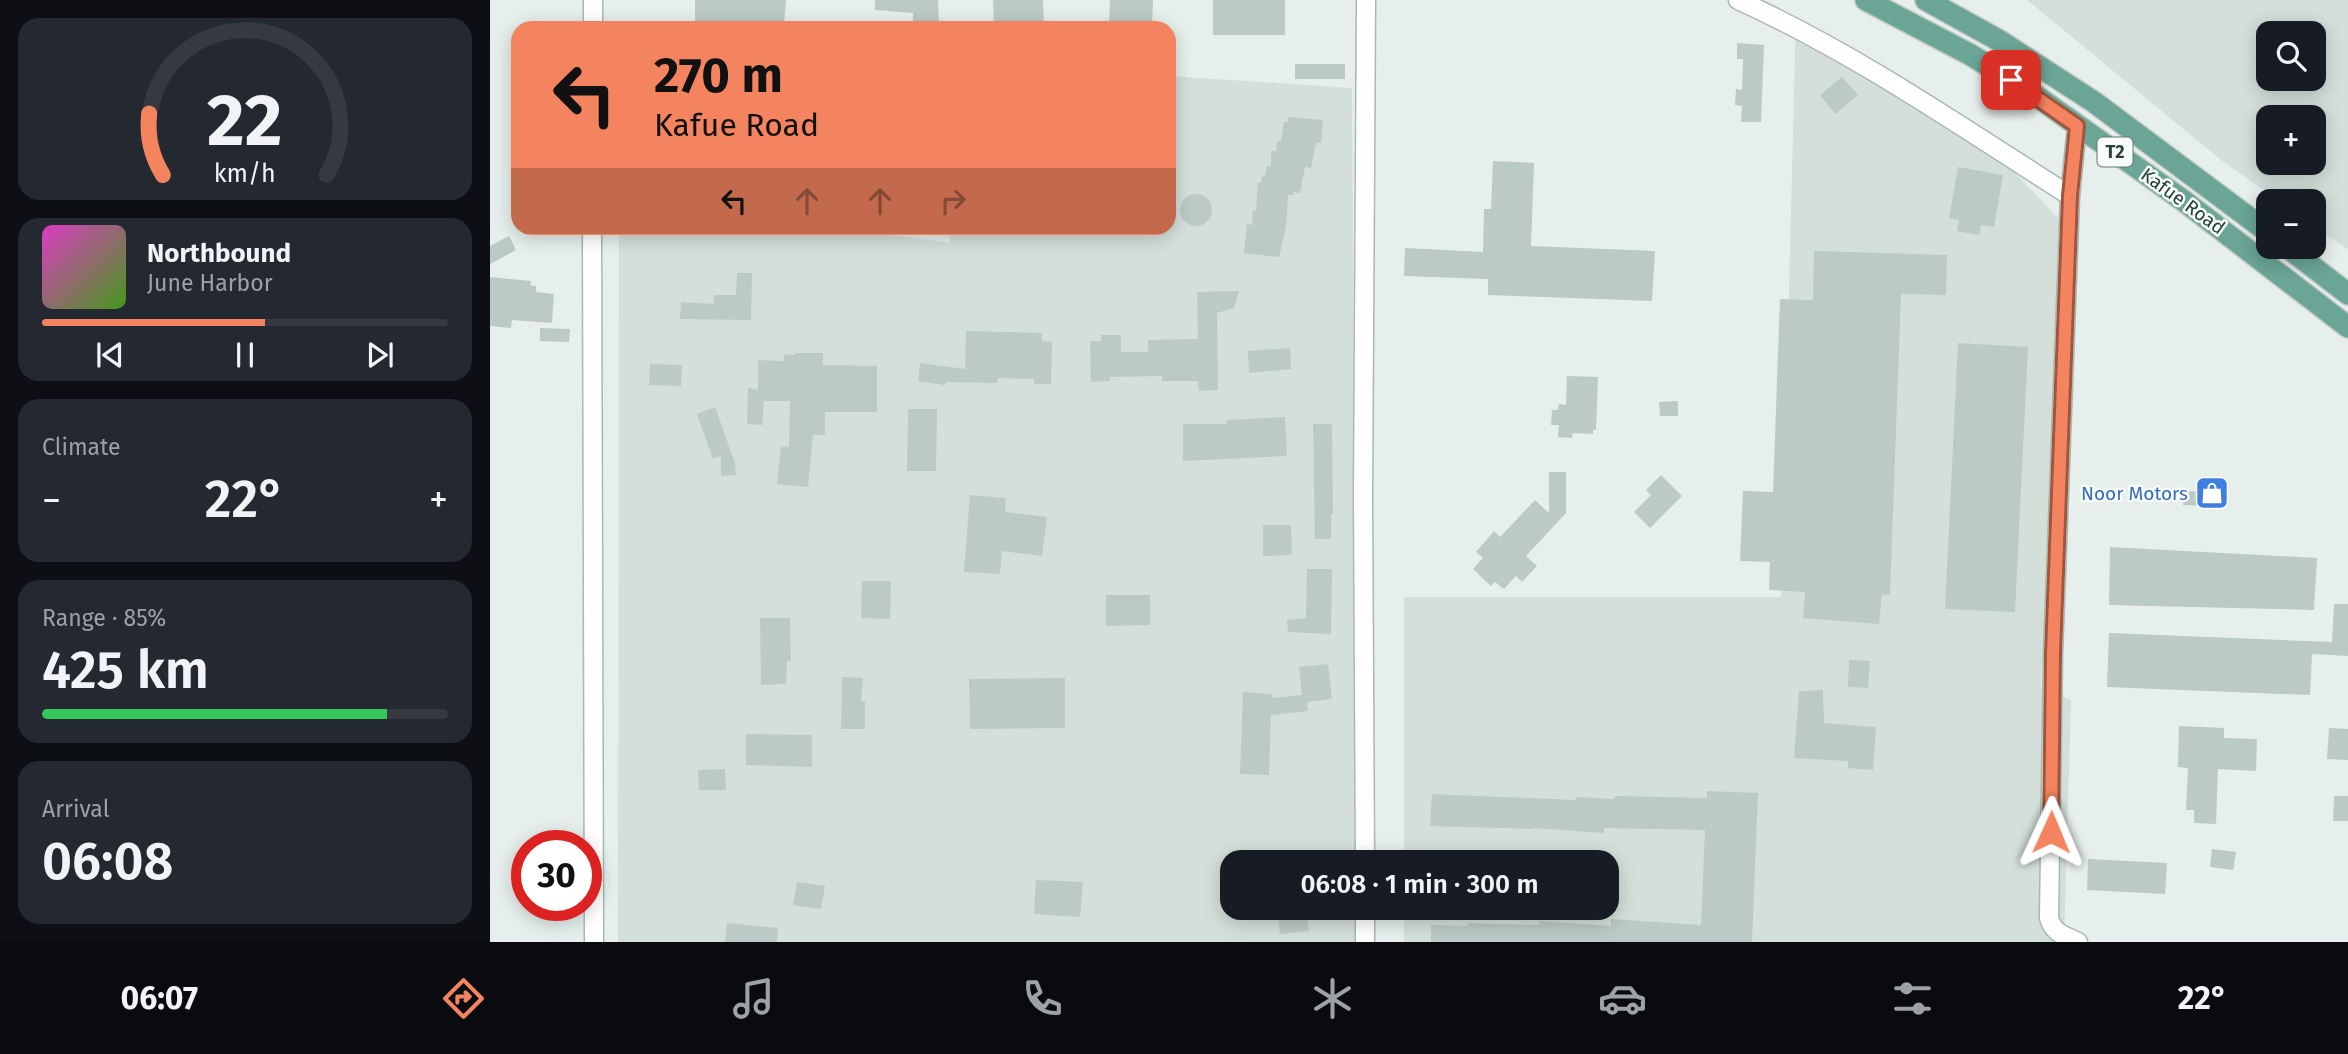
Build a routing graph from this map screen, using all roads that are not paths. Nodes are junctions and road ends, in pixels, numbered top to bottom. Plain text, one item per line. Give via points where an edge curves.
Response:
1 (593, 0) edge
2 (1366, 0) edge
3 (1738, 0) edge
4 (1866, 0) edge
5 (1926, 0) edge
6 (593, 21) edge
7 (2077, 126) junction
8 (2070, 196) junction
9 (2256, 223) edge
10 (592, 235) edge
11 (2303, 259) edge
12 (2348, 294) edge
13 (2348, 327) edge
14 (1364, 850) edge
15 (1365, 920) edge
16 (594, 942) edge
17 (1365, 942) edge
18 (2078, 942) edge

1 - 6 street
2 - 14 street
3 - 8 street via 1853,60
4 - 7 main road, Kafue Road / T2 via 1971,55
5 - 9 main road, Kafue Road / T2 via 2094,102
7 - 8 street
7 - 13 main road, Kafue Road / T2 via 2184,201
8 - 18 street via 2053,653 2049,918 2059,933
10 - 16 street
11 - 12 main road
15 - 17 street

